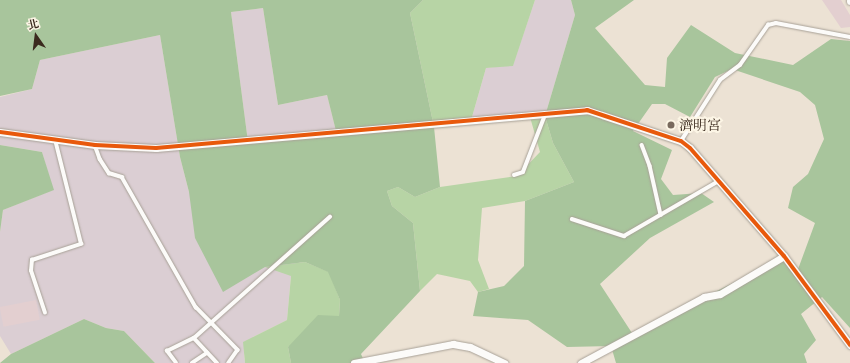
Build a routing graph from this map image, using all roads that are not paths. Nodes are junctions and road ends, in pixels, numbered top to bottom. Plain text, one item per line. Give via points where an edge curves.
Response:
1 (850, 37) edge
2 (545, 115) junction
3 (0, 132) edge
4 (55, 140) junction
5 (681, 141) junction
6 (95, 145) junction
7 (642, 145) dead end
8 (514, 175) dead end
9 (719, 181) junction
10 (661, 215) junction
11 (330, 217) dead end
12 (572, 219) dead end
13 (784, 256) junction
14 (45, 314) dead end
15 (211, 323) junction
16 (194, 338) junction
17 (850, 345) edge
18 (207, 352) junction
19 (363, 362) edge
20 (176, 363) edge
21 (192, 363) edge
22 (217, 363) edge
23 (229, 363) edge
24 (354, 363) edge
25 (504, 363) edge
26 (581, 363) edge

1 - 5 lane via 776,23 768,25 740,65 720,80
2 - 5 street via 587,110
2 - 6 street via 156,148
2 - 8 lane via 524,172
3 - 4 street
4 - 6 street
4 - 14 lane via 81,244 32,260 31,271
5 - 9 street
6 - 15 lane via 109,173 122,177 196,307
7 - 10 lane via 650,166
9 - 10 lane
9 - 13 street
10 - 12 lane via 624,236
11 - 15 lane
13 - 17 street
13 - 26 street via 720,294 704,297
15 - 16 lane
15 - 23 lane via 238,350
16 - 18 lane
16 - 20 lane via 167,351
18 - 21 lane
18 - 22 lane
19 - 24 street
19 - 25 street via 453,344 470,347

